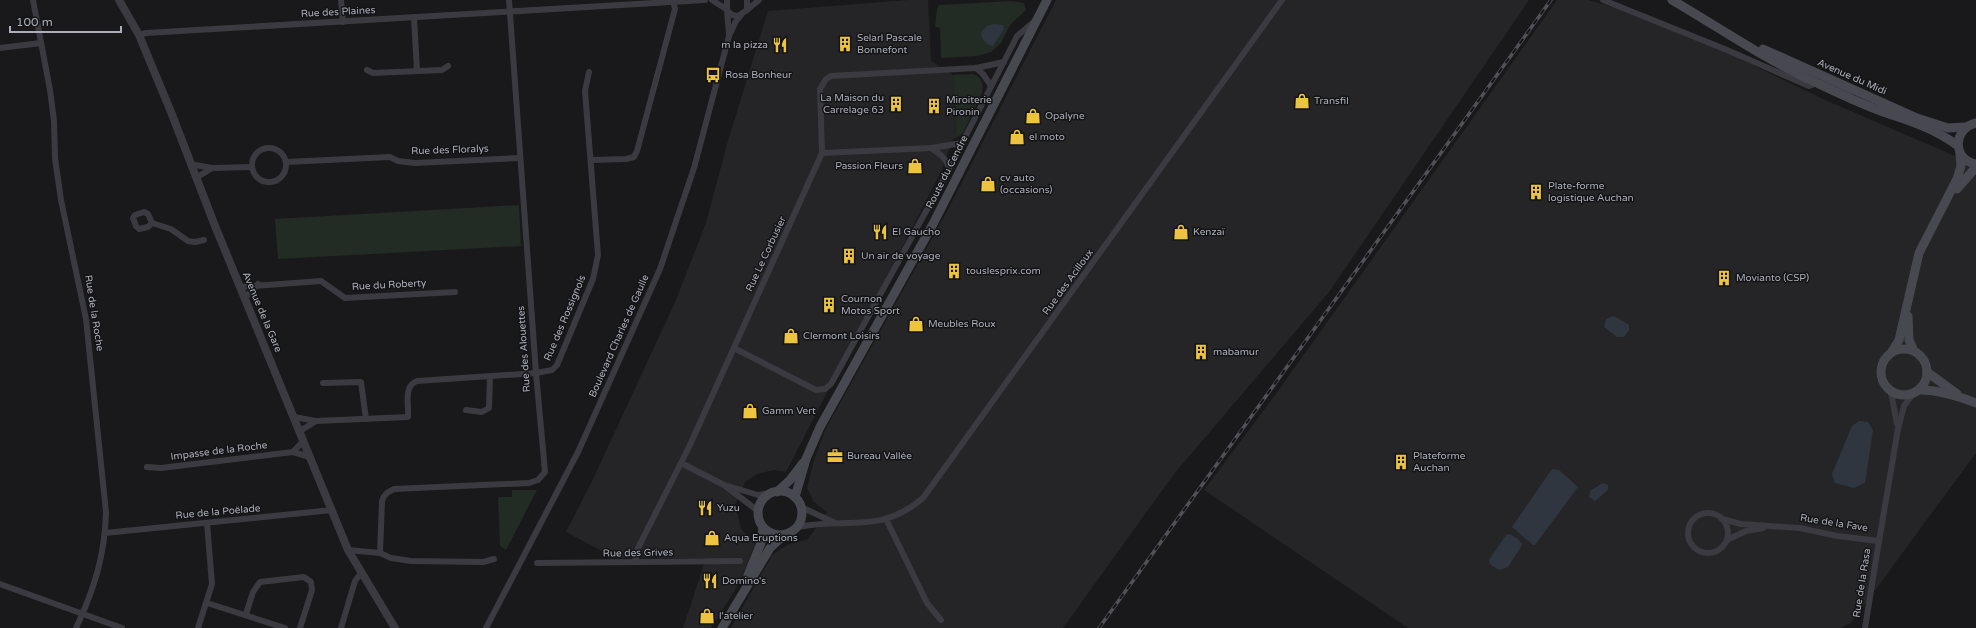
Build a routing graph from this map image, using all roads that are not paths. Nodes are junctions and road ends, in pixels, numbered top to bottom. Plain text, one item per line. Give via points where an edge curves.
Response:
1 (34, 0) edge
2 (119, 0) edge
3 (341, 0) edge
4 (509, 0) edge
5 (705, 0) edge
6 (712, 0) edge
7 (726, 0) edge
8 (747, 0) edge
9 (759, 0) edge
10 (1047, 0) edge
11 (1282, 0) edge
12 (1603, 0) edge
13 (1672, 0) edge
14 (673, 1) edge
15 (727, 9) junction
16 (747, 10) junction
17 (511, 12) junction
18 (741, 15) junction
19 (414, 17) junction
20 (1039, 18) junction
21 (343, 22) junction
22 (139, 35) junction
23 (729, 36) junction
24 (1733, 36) junction
25 (41, 44) junction
26 (0, 48) edge
27 (1004, 62) junction
28 (448, 66) dead end
29 (976, 68) junction
30 (367, 70) dead end
31 (417, 71) junction
32 (589, 72) dead end
33 (1817, 84) junction
34 (991, 86) junction
35 (1880, 101) junction
36 (1976, 123) edge
37 (1965, 128) junction
38 (962, 143) junction
39 (931, 148) junction
40 (1959, 150) junction
41 (822, 152) junction
42 (520, 158) junction
43 (591, 160) junction
44 (286, 162) junction
45 (190, 164) junction
46 (252, 166) junction
47 (1976, 166) edge
48 (212, 168) junction
49 (950, 168) junction
50 (196, 178) junction
51 (1944, 207) junction
52 (152, 223) dead end
53 (204, 240) dead end
54 (258, 284) junction
55 (240, 287) junction
56 (454, 292) dead end
57 (245, 298) junction
58 (1907, 304) junction
59 (734, 348) junction
60 (1914, 351) junction
61 (1891, 353) junction
62 (1928, 372) junction
63 (536, 373) junction
64 (490, 376) junction
65 (322, 383) dead end
66 (1920, 390) junction
67 (1891, 392) junction
68 (1912, 395) junction
69 (1963, 398) junction
70 (1976, 403) edge
71 (466, 410) dead end
72 (294, 417) junction
73 (366, 419) junction
74 (316, 422) junction
75 (1898, 429) junction
76 (300, 431) junction
77 (304, 440) junction
78 (293, 452) junction
79 (310, 457) junction
80 (806, 459) junction
81 (681, 463) junction
82 (147, 467) dead end
83 (724, 485) junction
84 (774, 492) junction
85 (795, 497) junction
86 (801, 507) junction
87 (332, 510) junction
88 (758, 512) junction
89 (886, 519) junction
90 (1722, 519) junction
91 (207, 523) junction
92 (836, 523) junction
93 (763, 527) junction
94 (798, 527) junction
95 (1768, 527) junction
96 (105, 533) junction
97 (784, 535) junction
98 (1727, 540) junction
99 (1879, 541) junction
100 (348, 550) junction
101 (380, 553) junction
102 (494, 559) dead end
103 (635, 562) junction
104 (740, 562) dead end
105 (537, 563) dead end
106 (361, 573) junction
107 (0, 584) edge
108 (739, 598) junction
109 (207, 603) junction
110 (83, 613) junction
111 (246, 614) junction
112 (941, 620) dead end
113 (76, 628) edge
114 (122, 628) edge
115 (198, 628) edge
116 (285, 628) edge
117 (300, 628) edge
118 (341, 628) edge
119 (395, 628) edge
120 (486, 628) edge
121 (722, 628) edge
122 (1865, 628) edge

1 - 25 street, Rue de la Roche
2 - 22 street, Avenue de la Gare
3 - 21 street
4 - 17 street, Rue des Alouettes
5 - 14 street, Rue des Plaines
6 - 15 street
7 - 15 street, Boulevard Charles de Gaulle
8 - 16 street
9 - 16 street
10 - 20 main road, Route du Cendre
11 - 89 street, Rue des Acilloux via 931,488 906,510
12 - 33 street via 1809,86
13 - 24 main road, Avenue du Midi
14 - 17 street, Rue des Plaines
14 - 43 street via 675,9 634,157
15 - 18 street via 732,15
15 - 23 street, Boulevard Charles de Gaulle
16 - 18 street, Boulevard Charles de Gaulle
17 - 19 street, Rue des Plaines
17 - 42 street, Rue des Alouettes
18 - 23 street, Boulevard Charles de Gaulle
19 - 21 street, Rue des Plaines
19 - 31 street
20 - 27 street via 1017,36
20 - 80 main road, Route du Cendre via 936,217 820,427
21 - 22 street, Rue des Plaines
22 - 45 street, Avenue de la Gare
23 - 120 street, Boulevard Charles de Gaulle via 694,168 660,269 578,452
24 - 33 main road, Avenue du Midi
24 - 35 main road, Avenue du Midi
25 - 26 street
25 - 96 street, Rue de la Roche via 54,121 55,158 61,200 87,326 106,512
27 - 29 street
27 - 34 street
28 - 31 street via 442,70
29 - 34 street
29 - 41 street via 831,76 820,89
30 - 31 street via 373,73
32 - 43 street, Rue des Rossignols via 585,91
33 - 35 street via 1824,82 1861,97
33 - 40 main road, Avenue du Midi via 1888,114 1916,122 1945,136
34 - 38 street
35 - 37 main road, Avenue du Midi via 1917,118 1948,128
36 - 37 main road
37 - 40 main road via 1958,138
38 - 39 street
38 - 49 street
39 - 41 street
39 - 49 street via 944,157
40 - 47 main road, Avenue du Midi
40 - 51 main road via 1961,166
41 - 59 street, Rue Le Corbusier
42 - 44 street, Rue des Floralys via 415,163 398,161 390,157
42 - 63 street, Rue des Alouettes
43 - 63 street, Rue des Rossignols via 598,256 593,279 558,365 552,370
44 - 46 street via 277,150 267,148 257,152
44 - 46 street via 281,178 271,182 256,177
45 - 48 street
45 - 50 street, Avenue de la Gare
46 - 48 street
47 - 51 main road
48 - 50 street
49 - 59 street via 831,384 825,389 816,390
50 - 55 street, Avenue de la Gare
51 - 58 main road via 1919,253
52 - 53 street via 171,229 188,241
54 - 55 street, Rue du Roberty
54 - 56 street, Rue du Roberty via 321,281 345,298
54 - 57 street
55 - 57 street, Avenue de la Gare
57 - 72 street, Avenue de la Gare
58 - 60 main road via 1909,340
58 - 61 main road via 1899,340
59 - 81 street, Rue Le Corbusier
60 - 61 main road via 1906,349
60 - 62 main road via 1924,360
61 - 67 main road via 1885,358 1881,374
62 - 66 main road
62 - 69 main road
63 - 64 street, Rue des Rossignols
63 - 101 street, Rue des Alouettes via 545,465 542,477 529,483 388,491 382,501
64 - 71 street via 489,408 482,412
64 - 73 street, Rue des Rossignols via 413,382 408,389 408,417
65 - 73 street via 361,382
66 - 68 main road
66 - 69 main road via 1932,390
67 - 68 main road
67 - 75 street, Rue de la Fave
68 - 75 street, Rue de la Fave via 1904,406
69 - 70 main road
72 - 74 street
72 - 76 street, Avenue de la Gare
73 - 74 street
74 - 76 street
75 - 99 street, Rue de la Fave
76 - 77 street, Avenue de la Gare
77 - 78 street
77 - 79 street, Avenue de la Gare
78 - 79 street, Impasse de la Roche
78 - 82 street, Impasse de la Roche via 160,468
79 - 87 street, Avenue de la Gare
80 - 84 main road, Route du Cendre via 790,480
80 - 85 main road, Route du Cendre
81 - 83 street
81 - 103 street, Rue Le Corbusier via 638,548
83 - 84 street via 758,495
83 - 88 street
84 - 85 main road via 788,493
84 - 88 main road via 762,500
85 - 86 main road
86 - 92 street, Rue des Acilloux
86 - 94 main road via 802,515
87 - 91 street, Rue de la Poëlade
87 - 100 street, Avenue de la Gare
88 - 93 main road
89 - 92 street, Rue des Acilloux via 860,524
89 - 112 street via 927,603
90 - 95 street, Rue de la Fave
90 - 98 street via 1728,533
90 - 98 street via 1715,514 1701,515 1691,524 1689,536 1694,547 1707,553 1720,549
91 - 96 street, Rue de la Poëlade
91 - 109 street via 212,584
92 - 94 street, Rue des Acilloux
93 - 97 main road via 773,534
93 - 108 main road via 761,543
94 - 97 main road
95 - 98 street, Rue de la Fave via 1746,531
95 - 99 street, Rue de la Fave via 1800,528
96 - 110 street, Rue de la Roche via 94,588
97 - 108 main road via 770,548
99 - 122 street, Rue de la Rasa
100 - 101 street
100 - 106 street, Avenue de la Gare
101 - 102 street via 391,558 411,561 483,562
103 - 104 street, Rue des Grives
103 - 105 street, Rue des Grives
106 - 118 street via 355,581
106 - 119 street, Avenue de la Gare
107 - 110 street
108 - 121 main road
109 - 111 street
109 - 115 street
110 - 113 street, Rue de la Roche
110 - 114 street
111 - 116 street
111 - 117 street via 253,592 260,582 304,577 311,582 312,590

